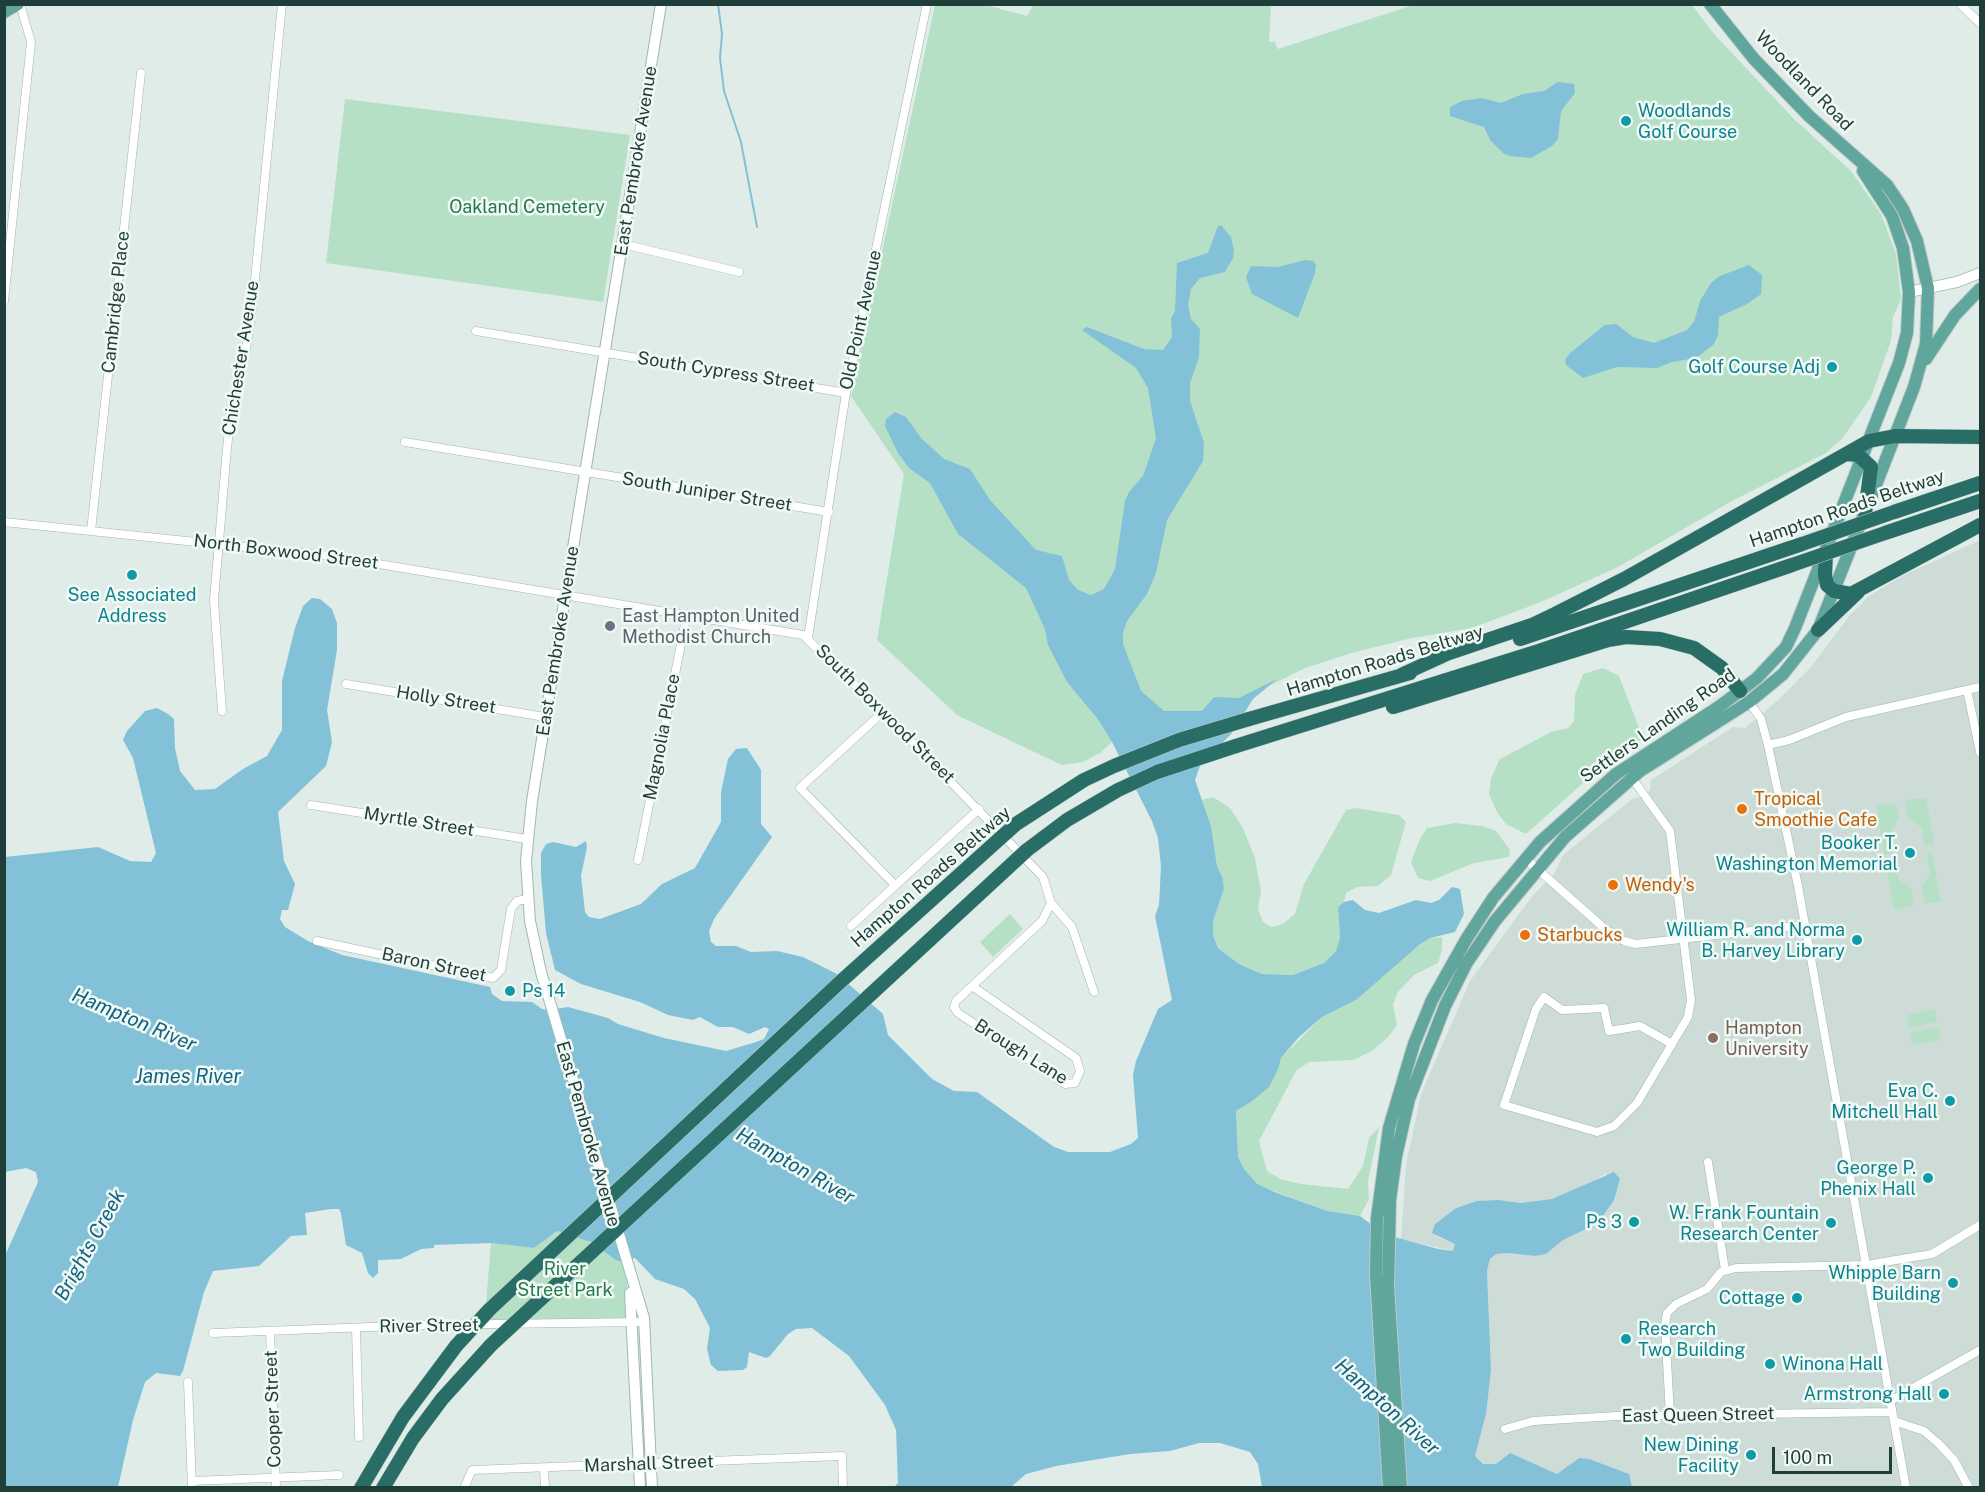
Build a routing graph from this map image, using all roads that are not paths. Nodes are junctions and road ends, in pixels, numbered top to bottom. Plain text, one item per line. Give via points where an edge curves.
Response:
1 (19, 4) edge
2 (282, 4) edge
3 (661, 4) edge
4 (927, 4) edge
5 (1710, 4) edge
6 (1960, 4) edge
7 (4, 12) edge
8 (1980, 23) edge
9 (141, 73) dead end
10 (1850, 153) junction
11 (623, 244) junction
12 (739, 272) dead end
13 (1980, 273) edge
14 (1928, 288) junction
15 (1980, 289) edge
16 (1909, 292) junction
17 (4, 301) edge
18 (476, 331) dead end
19 (605, 353) junction
20 (1920, 368) junction
21 (846, 393) junction
22 (1895, 436) junction
23 (1980, 436) edge
24 (1869, 441) junction
25 (405, 442) dead end
26 (1846, 454) junction
27 (1862, 458) junction
28 (586, 471) junction
29 (1980, 483) edge
30 (1980, 501) edge
31 (829, 512) junction
32 (1865, 513) junction
33 (4, 522) edge
34 (1980, 525) edge
35 (91, 531) junction
36 (219, 543) junction
37 (1826, 552) junction
38 (1861, 589) junction
39 (1834, 591) junction
40 (565, 594) junction
41 (687, 614) junction
42 (1818, 630) junction
43 (808, 638) junction
44 (1401, 675) junction
45 (346, 684) dead end
46 (1980, 687) edge
47 (1967, 690) junction
48 (1745, 697) junction
49 (222, 711) dead end
50 (883, 712) junction
51 (1332, 716) junction
52 (545, 717) junction
53 (1768, 745) junction
54 (1980, 752) edge
55 (1632, 778) junction
56 (311, 805) dead end
57 (979, 809) junction
58 (526, 839) junction
59 (1526, 859) junction
60 (638, 860) dead end
61 (1536, 868) junction
62 (895, 885) junction
63 (527, 898) junction
64 (1051, 903) junction
65 (1805, 925) junction
66 (851, 926) dead end
67 (1684, 940) junction
68 (317, 941) dead end
69 (972, 986) junction
70 (1094, 992) dead end
71 (1672, 1044) junction
72 (1708, 1162) dead end
73 (1384, 1200) junction
74 (1980, 1225) edge
75 (1867, 1265) junction
76 (1725, 1270) junction
77 (639, 1322) junction
78 (356, 1328) junction
79 (270, 1331) junction
80 (213, 1333) dead end
81 (1980, 1350) edge
82 (188, 1382) dead end
83 (1890, 1401) junction
84 (1892, 1412) junction
85 (1670, 1415) junction
86 (1894, 1421) junction
87 (1505, 1429) dead end
88 (359, 1437) dead end
89 (639, 1464) junction
90 (651, 1464) junction
91 (544, 1468) junction
92 (339, 1475) dead end
93 (275, 1478) junction
94 (192, 1484) edge
95 (464, 1486) edge
96 (276, 1488) edge
97 (361, 1488) edge
98 (382, 1488) edge
99 (545, 1488) edge
100 (640, 1488) edge
101 (652, 1488) edge
102 (843, 1488) edge
103 (1389, 1488) edge
104 (1401, 1488) edge
105 (1906, 1488) edge
106 (1969, 1488) edge

1 - 7 main road
1 - 17 street via 31,42
2 - 36 street, Chichester Avenue via 252,310 230,418
3 - 11 main road, East Pembroke Avenue
4 - 21 street, Old Point Avenue
5 - 10 main road, Woodland Road via 1754,59
6 - 8 street
9 - 35 street, Cambridge Place
10 - 14 main road, Woodland Road via 1896,198 1917,241
10 - 16 main road, Woodland Road via 1892,216 1905,256
11 - 12 street
11 - 19 main road, East Pembroke Avenue
13 - 14 main road
14 - 16 main road
14 - 20 main road, Settlers Landing Road via 1929,318
15 - 20 main road via 1950,321
16 - 24 main road, Settlers Landing Road via 1903,348
18 - 19 street, South Cypress Street
19 - 21 street, South Cypress Street
19 - 28 main road, East Pembroke Avenue
20 - 22 main road, Settlers Landing Road
21 - 31 street, Old Point Avenue
22 - 23 highway
22 - 24 highway
22 - 32 main road, Settlers Landing Road
24 - 26 highway
24 - 27 main road, Settlers Landing Road
25 - 28 street, South Juniper Street
26 - 27 highway
26 - 44 highway via 1555,614
27 - 32 highway via 1872,471
27 - 37 main road, Settlers Landing Road
28 - 31 street, South Juniper Street
28 - 40 main road, East Pembroke Avenue
29 - 44 highway, Hampton Roads Beltway, bridge via 1498,646
30 - 51 highway, Hampton Roads Beltway, bridge via 1539,651
31 - 43 street, Old Point Avenue
32 - 39 main road, Settlers Landing Road
33 - 35 street, North Boxwood Street
34 - 38 highway
35 - 36 street, North Boxwood Street
36 - 40 street, North Boxwood Street via 331,556
36 - 49 street, Chichester Avenue via 214,609
37 - 39 highway via 1825,580
37 - 48 main road, Settlers Landing Road via 1785,647
38 - 39 highway via 1851,594
38 - 42 highway
39 - 42 main road, Settlers Landing Road
40 - 41 street, South Boxwood Street
40 - 52 main road, East Pembroke Avenue
41 - 43 street, South Boxwood Street
41 - 60 street, Magnolia Place
42 - 48 main road, Settlers Landing Road via 1783,674
43 - 50 street, South Boxwood Street
44 - 97 highway, Hampton Roads Beltway, bridge via 1179,740 1084,780 1016,824 803,1016 489,1310 456,1346 403,1417
45 - 52 street, Holly Street
46 - 47 street
47 - 53 street via 1846,717
47 - 54 street
48 - 51 highway via 1722,668 1694,648 1660,639 1626,637 1389,708
48 - 53 street via 1761,719
48 - 55 main road, Settlers Landing Road
48 - 59 main road, Settlers Landing Road via 1604,783 1553,828
50 - 57 street, South Boxwood Street
50 - 62 street via 800,788
51 - 98 highway, Hampton Roads Beltway, bridge via 1157,772 1067,820 1027,849 491,1345 435,1408
52 - 58 main road, East Pembroke Avenue
53 - 65 street
55 - 61 main road, Settlers Landing Road
55 - 67 street via 1670,831
56 - 58 street, Myrtle Street
57 - 62 street
57 - 64 street, South Boxwood Street via 1043,877
58 - 63 main road, East Pembroke Avenue
59 - 61 street
59 - 73 main road, Settlers Landing Road via 1462,944 1420,1029 1393,1111
61 - 67 street via 1624,941 1636,944
61 - 73 main road, Settlers Landing Road via 1466,964 1442,1013 1409,1099
62 - 66 street
63 - 68 street, Baron Street via 517,901 511,909 501,970 493,978
63 - 77 main road, East Pembroke Avenue, bridge via 548,998
64 - 69 street, Brough Lane via 1042,921
64 - 70 street, South Boxwood Street via 1072,927
65 - 67 street
65 - 75 street
67 - 71 street via 1691,1000 1688,1017
69 - 69 street, Brough Lane via 956,1001 954,1007 958,1012 1065,1084 1075,1083 1080,1071 1076,1058
71 - 71 street via 1637,1103 1614,1126 1597,1132 1504,1106 1536,1009 1544,997 1562,1010 1604,1008 1609,1030 1640,1026
72 - 76 street
73 - 103 main road, Settlers Landing Road via 1376,1275
73 - 104 main road, Settlers Landing Road
74 - 75 street via 1932,1254
75 - 76 street
75 - 83 street
76 - 85 street via 1704,1291 1676,1304 1667,1313
77 - 78 street, River Street
77 - 89 main road, East Pembroke Avenue
77 - 90 main road, East Pembroke Avenue
78 - 79 street, River Street
78 - 88 street
79 - 80 street, River Street
79 - 93 street, Cooper Street
81 - 83 street
82 - 94 street
83 - 84 street
84 - 85 street, East Queen Street
84 - 86 street
85 - 87 street, East Queen Street via 1546,1420
86 - 105 street
86 - 106 street via 1924,1431 1934,1439 1954,1460
89 - 90 street, Marshall Street
89 - 91 street, Marshall Street
89 - 100 main road, East Pembroke Avenue
90 - 101 main road, East Pembroke Avenue
90 - 102 street, Marshall Street via 842,1456
91 - 95 street, Marshall Street via 472,1470
91 - 99 street
92 - 93 street
93 - 94 street
93 - 96 street, Cooper Street

